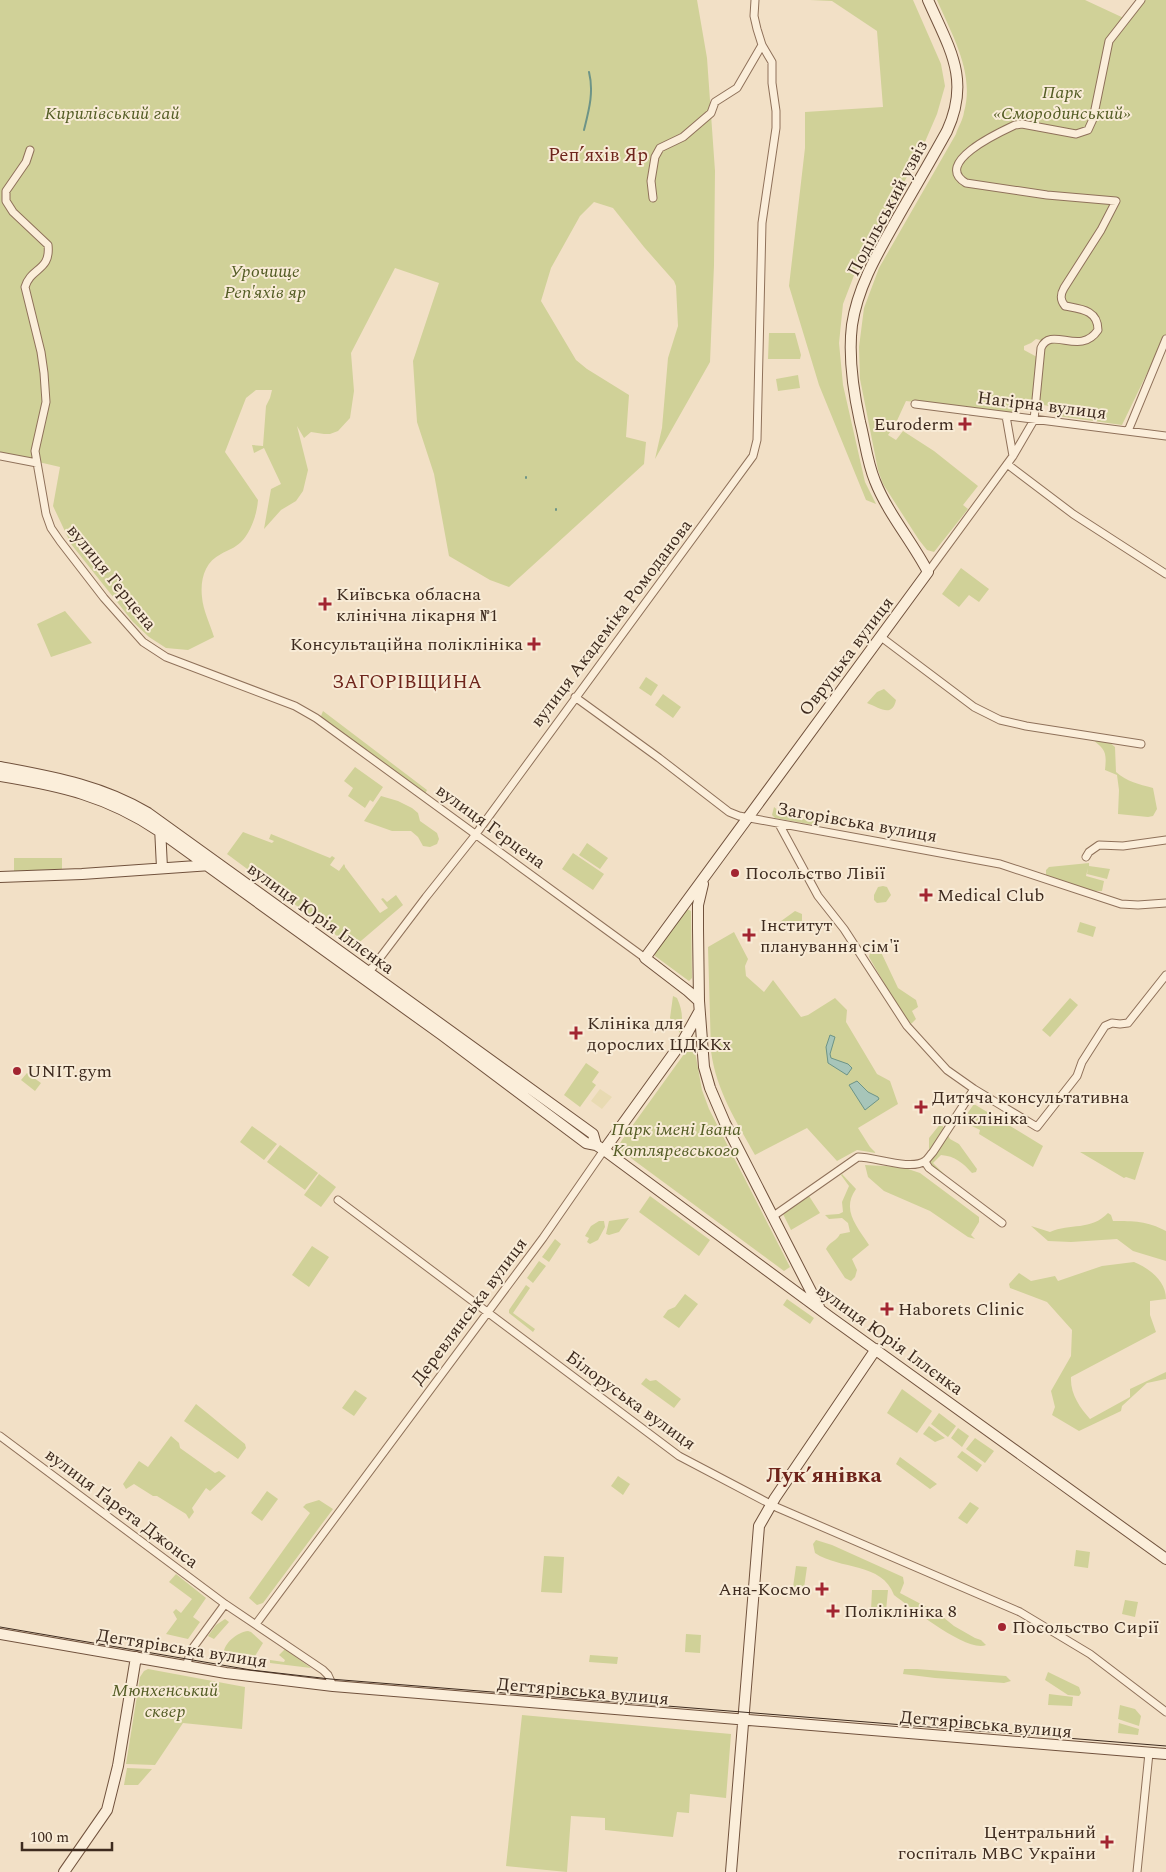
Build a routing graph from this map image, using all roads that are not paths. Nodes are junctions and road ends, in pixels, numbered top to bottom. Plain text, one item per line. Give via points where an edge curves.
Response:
1 (755, 0) edge
2 (928, 0) edge
3 (1141, 0) edge
4 (762, 45) junction
5 (30, 150) dead end
6 (653, 198) dead end
7 (1166, 339) edge
8 (915, 404) dead end
9 (1006, 416) junction
10 (1034, 420) junction
11 (1128, 431) junction
12 (1166, 436) edge
13 (0, 456) edge
14 (1013, 456) junction
15 (37, 463) junction
16 (1007, 464) junction
17 (928, 572) junction
18 (1166, 574) edge
19 (881, 637) junction
20 (575, 696) junction
21 (1141, 744) dead end
22 (0, 768) edge
23 (0, 776) edge
24 (747, 818) junction
25 (779, 824) junction
26 (161, 826) junction
27 (476, 834) junction
28 (1166, 840) edge
29 (1086, 857) dead end
30 (220, 864) junction
31 (209, 866) junction
32 (162, 868) junction
33 (0, 876) edge
34 (705, 876) junction
35 (1166, 903) edge
36 (645, 958) junction
37 (365, 975) junction
38 (1166, 975) edge
39 (699, 1006) junction
40 (974, 1089) junction
41 (600, 1147) junction
42 (924, 1162) junction
43 (338, 1200) dead end
44 (772, 1217) junction
45 (1002, 1223) dead end
46 (797, 1266) junction
47 (781, 1280) junction
48 (821, 1310) junction
49 (489, 1312) junction
50 (876, 1349) junction
51 (0, 1436) edge
52 (771, 1504) junction
53 (1166, 1559) edge
54 (225, 1604) junction
55 (256, 1624) junction
56 (0, 1634) edge
57 (136, 1657) junction
58 (186, 1666) junction
59 (333, 1686) junction
60 (1166, 1712) edge
61 (744, 1721) junction
62 (1149, 1753) junction
63 (1166, 1754) edge
64 (64, 1872) edge
65 (731, 1872) edge
66 (1137, 1872) edge

1 - 4 street, вулиця Академіка Ромоданова via 754,16
2 - 17 main road, Подільський узвіз via 957,72 954,117 864,282 856,306 850,344 852,377 874,479
3 - 10 street via 1109,41 1088,130 1076,134 1014,125 964,154 957,166 956,173 966,183 1116,201 1061,296 1065,306 1092,313 1097,319 1098,330 1086,341 1053,339 1043,344
4 - 6 street via 737,88 715,102 711,113 683,137 660,148 650,181
4 - 20 street, вулиця Академіка Ромоданова via 772,62 776,128 762,223 757,440 753,456
5 - 15 street, вулиця Герцена via 26,162 6,191 6,200 13,212 48,245 47,262 27,279 25,287 41,352 46,392 36,451
7 - 11 street
8 - 9 street, Нагірна вулиця
9 - 10 street, Нагірна вулиця
9 - 14 street
10 - 11 street, Нагірна вулиця
10 - 14 street, Овруцька вулиця
11 - 12 street, Нагірна вулиця
13 - 15 street
14 - 16 street, Овруцька вулиця
15 - 27 street, вулиця Герцена via 51,528 82,571 143,642 166,657 274,698 316,718
16 - 17 street, Овруцька вулиця
16 - 18 street via 1073,514
17 - 19 main road, Овруцька вулиця
19 - 21 street via 974,707 1000,720
19 - 24 main road, Овруцька вулиця
20 - 24 street, Загорівська вулиця via 729,812
20 - 27 street, вулиця Академіка Ромоданова
22 - 26 main road, вулиця Юрія Іллєнка via 88,786 135,805
23 - 26 main road, вулиця Юрія Іллєнка via 85,794
24 - 25 street, Загорівська вулиця
24 - 34 main road, Овруцька вулиця
25 - 35 street, Загорівська вулиця via 1000,864 1121,904
25 - 40 street via 818,896 862,955 907,1026 942,1066
26 - 30 main road, вулиця Юрія Іллєнка
26 - 31 main road, вулиця Юрія Іллєнка
26 - 32 main road
27 - 36 street, вулиця Герцена
27 - 37 street, вулиця Академіка Ромоданова
28 - 29 street via 1099,846
30 - 31 main road
30 - 37 main road, вулиця Юрія Іллєнка
31 - 32 main road
31 - 37 main road, вулиця Юрія Іллєнка
32 - 33 main road
34 - 36 main road, Овруцька вулиця
34 - 39 main road, Овруцька вулиця via 698,906
36 - 39 main road, вулиця Герцена via 688,991
37 - 41 main road, вулиця Юрія Іллєнка via 593,1134
38 - 40 street via 1128,1022 1106,1026 1082,1062 1077,1076 1036,1127
39 - 41 main road, Деревлянська вулиця via 684,1038
39 - 44 main road via 704,1067 710,1088
40 - 42 street
41 - 47 main road, вулиця Юрія Іллєнка
41 - 49 street, Деревлянська вулиця
42 - 44 street via 908,1165 858,1157
42 - 45 street
43 - 49 street, Білоруська вулиця
44 - 46 main road
46 - 47 main road via 795,1276
46 - 48 main road
47 - 48 main road, вулиця Юрія Іллєнка
48 - 50 main road, вулиця Юрія Іллєнка
49 - 52 street, Білоруська вулиця via 679,1456
49 - 55 street, Деревлянська вулиця
50 - 52 main road
50 - 53 main road, вулиця Юрія Іллєнка
51 - 54 street, вулиця Ґарета Джонса
52 - 60 street, Білоруська вулиця via 1020,1612 1090,1654
52 - 61 main road via 759,1526
54 - 55 street, вулиця Ґарета Джонса
54 - 58 street via 194,1646
55 - 59 street, вулиця Ґарета Джонса via 323,1670
56 - 57 main road, Дегтярівська вулиця
57 - 58 main road, Дегтярівська вулиця
57 - 64 main road via 118,1766 107,1810
58 - 59 main road, Дегтярівська вулиця
59 - 61 main road, Дегтярівська вулиця
61 - 62 main road, Дегтярівська вулиця
61 - 65 main road
62 - 63 main road, Дегтярівська вулиця
62 - 66 street

